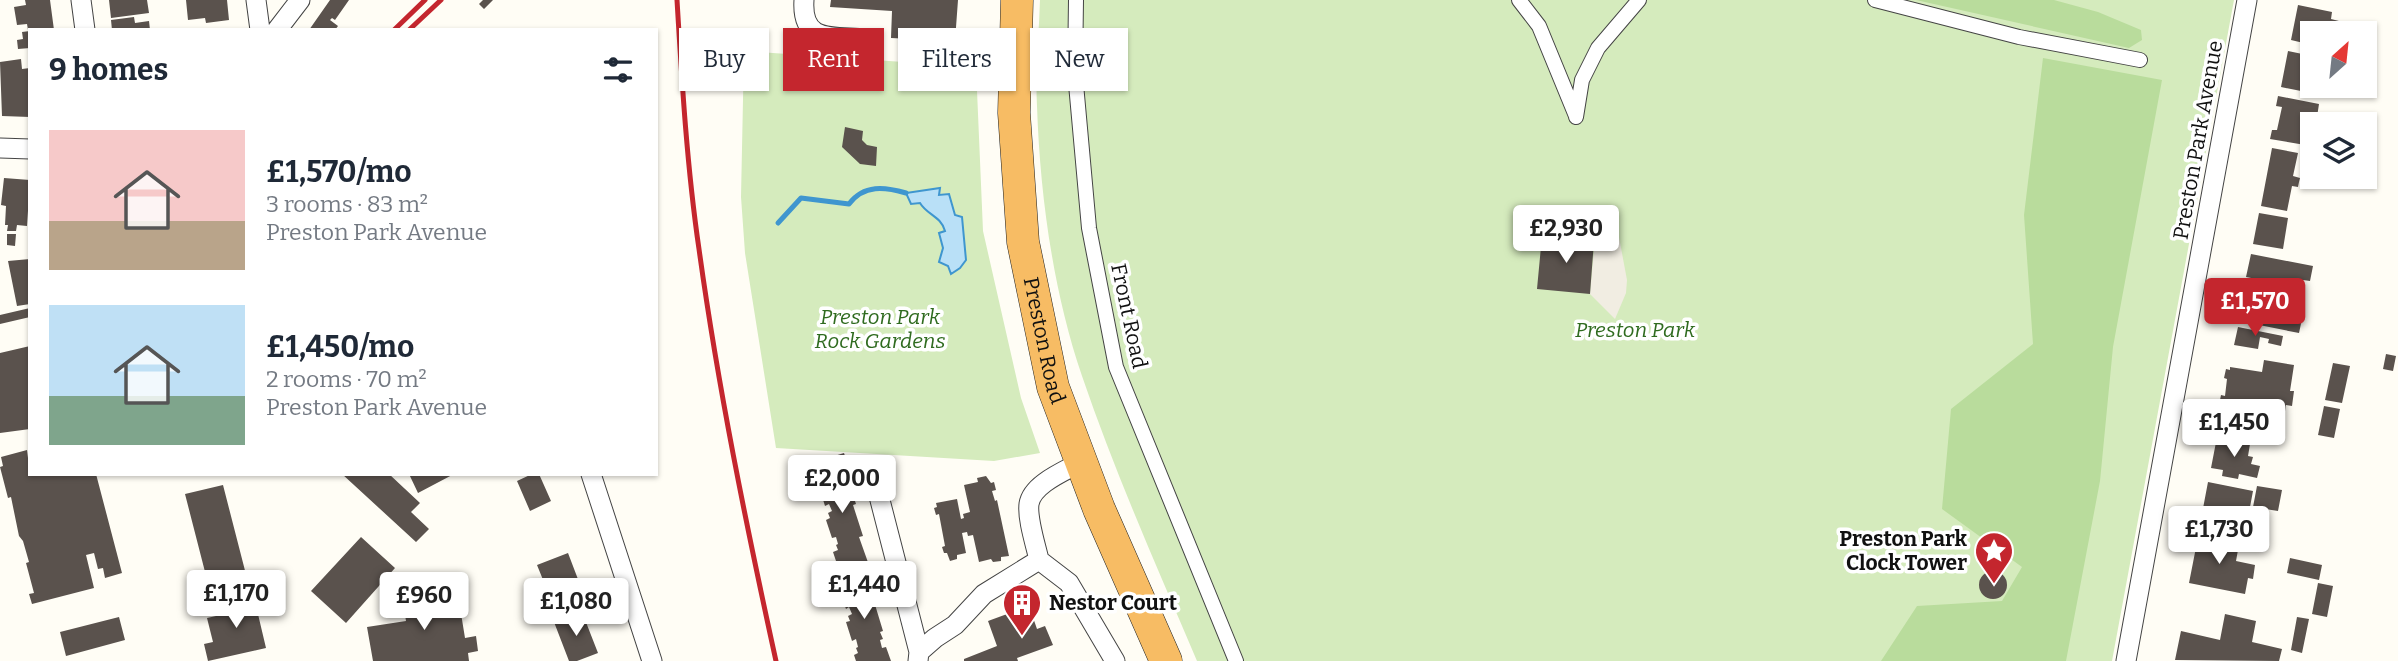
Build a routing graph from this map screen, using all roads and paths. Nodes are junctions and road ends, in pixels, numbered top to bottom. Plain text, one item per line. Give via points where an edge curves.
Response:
1 (81, 0) edge
2 (256, 0) edge
3 (300, 0) edge
4 (804, 0) edge
5 (1017, 0) edge
6 (1076, 0) edge
7 (1519, 0) edge
8 (1639, 0) edge
9 (1875, 0) edge
10 (2247, 0) edge
11 (85, 28) edge
12 (260, 28) edge
13 (279, 28) edge
14 (809, 28) edge
15 (2140, 60) dead end
16 (0, 148) edge
17 (28, 149) edge
18 (1081, 463) junction
19 (872, 468) dead end
20 (592, 476) edge
21 (1040, 560) junction
22 (919, 656) edge
23 (652, 661) edge
24 (1115, 661) edge
25 (1166, 661) edge
26 (1236, 661) edge
27 (2126, 661) edge

1 - 11 street
2 - 12 street
3 - 13 street
4 - 14 street via 804,21
5 - 18 highway, Preston Road via 1014,113 1023,242 1053,387
6 - 26 street, Front Road via 1077,109 1090,228 1116,367
7 - 8 street via 1539,26 1576,117 1582,80 1598,48
9 - 15 street via 2019,37
10 - 27 street, Preston Park Avenue
16 - 17 street
18 - 21 street via 1033,495 1030,516
18 - 25 highway, Preston Road
19 - 22 street
20 - 23 street
21 - 22 street via 984,594
21 - 24 street via 1069,583

